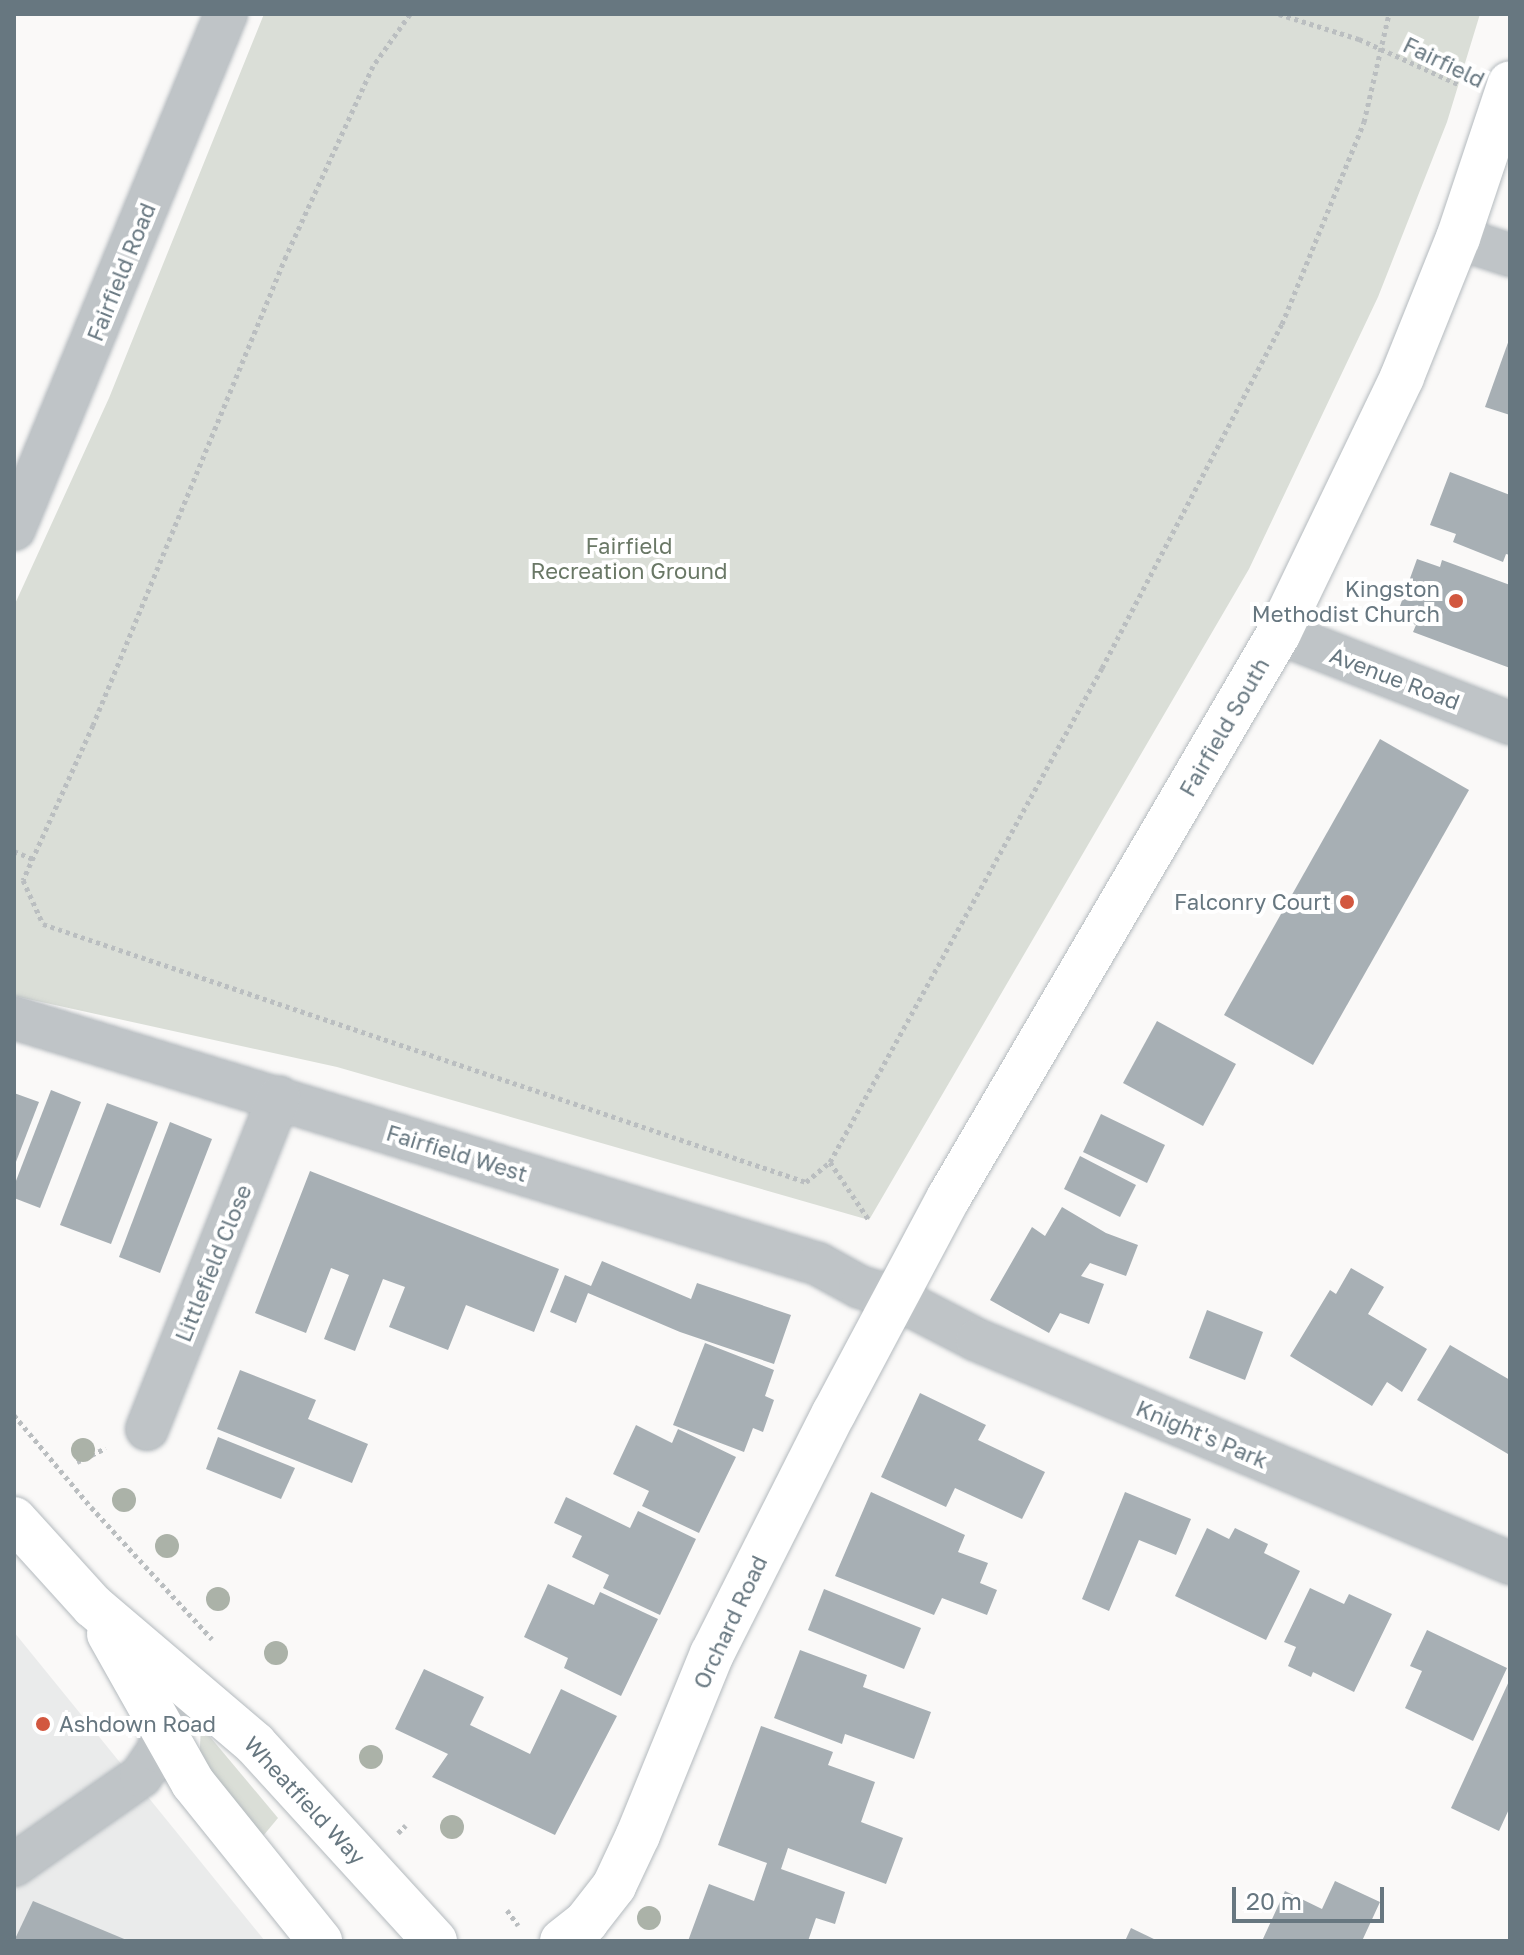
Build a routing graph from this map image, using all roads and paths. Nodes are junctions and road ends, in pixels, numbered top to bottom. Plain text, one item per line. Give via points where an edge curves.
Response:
1 (226, 14) edge
2 (410, 14) edge
3 (1279, 14) edge
4 (1389, 14) edge
5 (1381, 50) junction
6 (1507, 97) edge
7 (1458, 238) junction
8 (1510, 255) edge
9 (14, 529) edge
10 (1279, 633) junction
11 (1510, 723) edge
12 (14, 851) edge
13 (33, 859) junction
14 (14, 1018) edge
15 (279, 1097) junction
16 (830, 1162) junction
17 (869, 1220) dead end
18 (896, 1298) junction
19 (14, 1415) edge
20 (147, 1429) dead end
21 (14, 1519) edge
22 (1510, 1563) edge
23 (93, 1606) junction
24 (219, 1646) dead end
25 (175, 1677) junction
26 (164, 1730) junction
27 (141, 1776) junction
28 (193, 1783) junction
29 (14, 1865) edge
30 (320, 1941) edge
31 (435, 1941) edge
32 (562, 1941) edge

1 - 9 street, Fairfield Road
2 - 13 path via 373,66 286,256
3 - 5 path, Fairfield
4 - 5 path
5 - 6 path, Fairfield via 1458,84
5 - 16 path via 1364,122 1282,324 1102,668
6 - 7 street, Fairfield South
7 - 8 street
7 - 10 street, Fairfield South via 1402,377
10 - 11 street, Avenue Road
10 - 18 street, Fairfield South via 949,1197
12 - 13 path
13 - 16 path via 23,880 43,924 806,1182
14 - 15 street, Fairfield West
15 - 18 street, Fairfield West via 818,1264 860,1287
15 - 20 street, Littlefield Close
16 - 17 path
18 - 22 street, Knight's Park via 977,1340
18 - 32 street, Orchard Road via 712,1654 614,1886 586,1922
19 - 24 path
21 - 23 street, Wheatfield Way
23 - 25 street, Wheatfield Way
23 - 26 street, Wheatfield Way
25 - 26 street
25 - 31 street, Wheatfield Way via 255,1744
26 - 27 street via 158,1751
26 - 28 street, Wheatfield Way
27 - 28 street via 161,1774
27 - 29 street
28 - 30 street, Wheatfield Way

